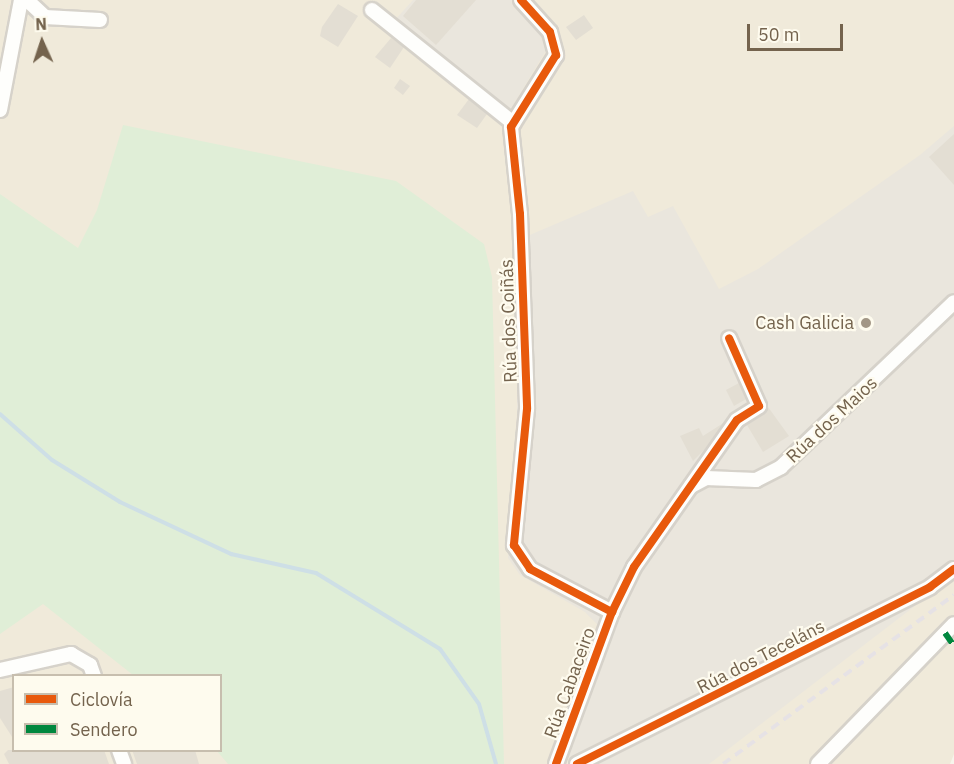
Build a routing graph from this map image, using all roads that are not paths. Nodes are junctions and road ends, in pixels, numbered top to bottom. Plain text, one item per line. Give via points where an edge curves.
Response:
1 (21, 0) edge
2 (27, 0) edge
3 (521, 0) edge
4 (372, 10) dead end
5 (100, 20) dead end
6 (0, 110) edge
7 (513, 123) junction
8 (954, 302) edge
9 (729, 338) dead end
10 (686, 488) junction
11 (954, 569) edge
12 (612, 612) junction
13 (954, 624) edge
14 (0, 670) edge
15 (94, 674) edge
16 (556, 764) edge
17 (577, 764) edge
18 (818, 764) edge

1 - 6 street
2 - 5 street via 45,17
3 - 7 street via 550,32 556,55
4 - 7 street
7 - 12 street, Rúa dos Coiñás via 527,409 514,545 530,569
8 - 10 street, Rúa dos Maios via 781,467 756,480 706,478
9 - 10 street, Rúa Cabaceiro via 759,406 737,420
10 - 12 street, Rúa Cabaceiro via 634,567
11 - 17 street, Rúa dos Teceláns via 930,587
12 - 16 street, Rúa Cabaceiro
13 - 18 street
14 - 15 street via 71,654 90,665

